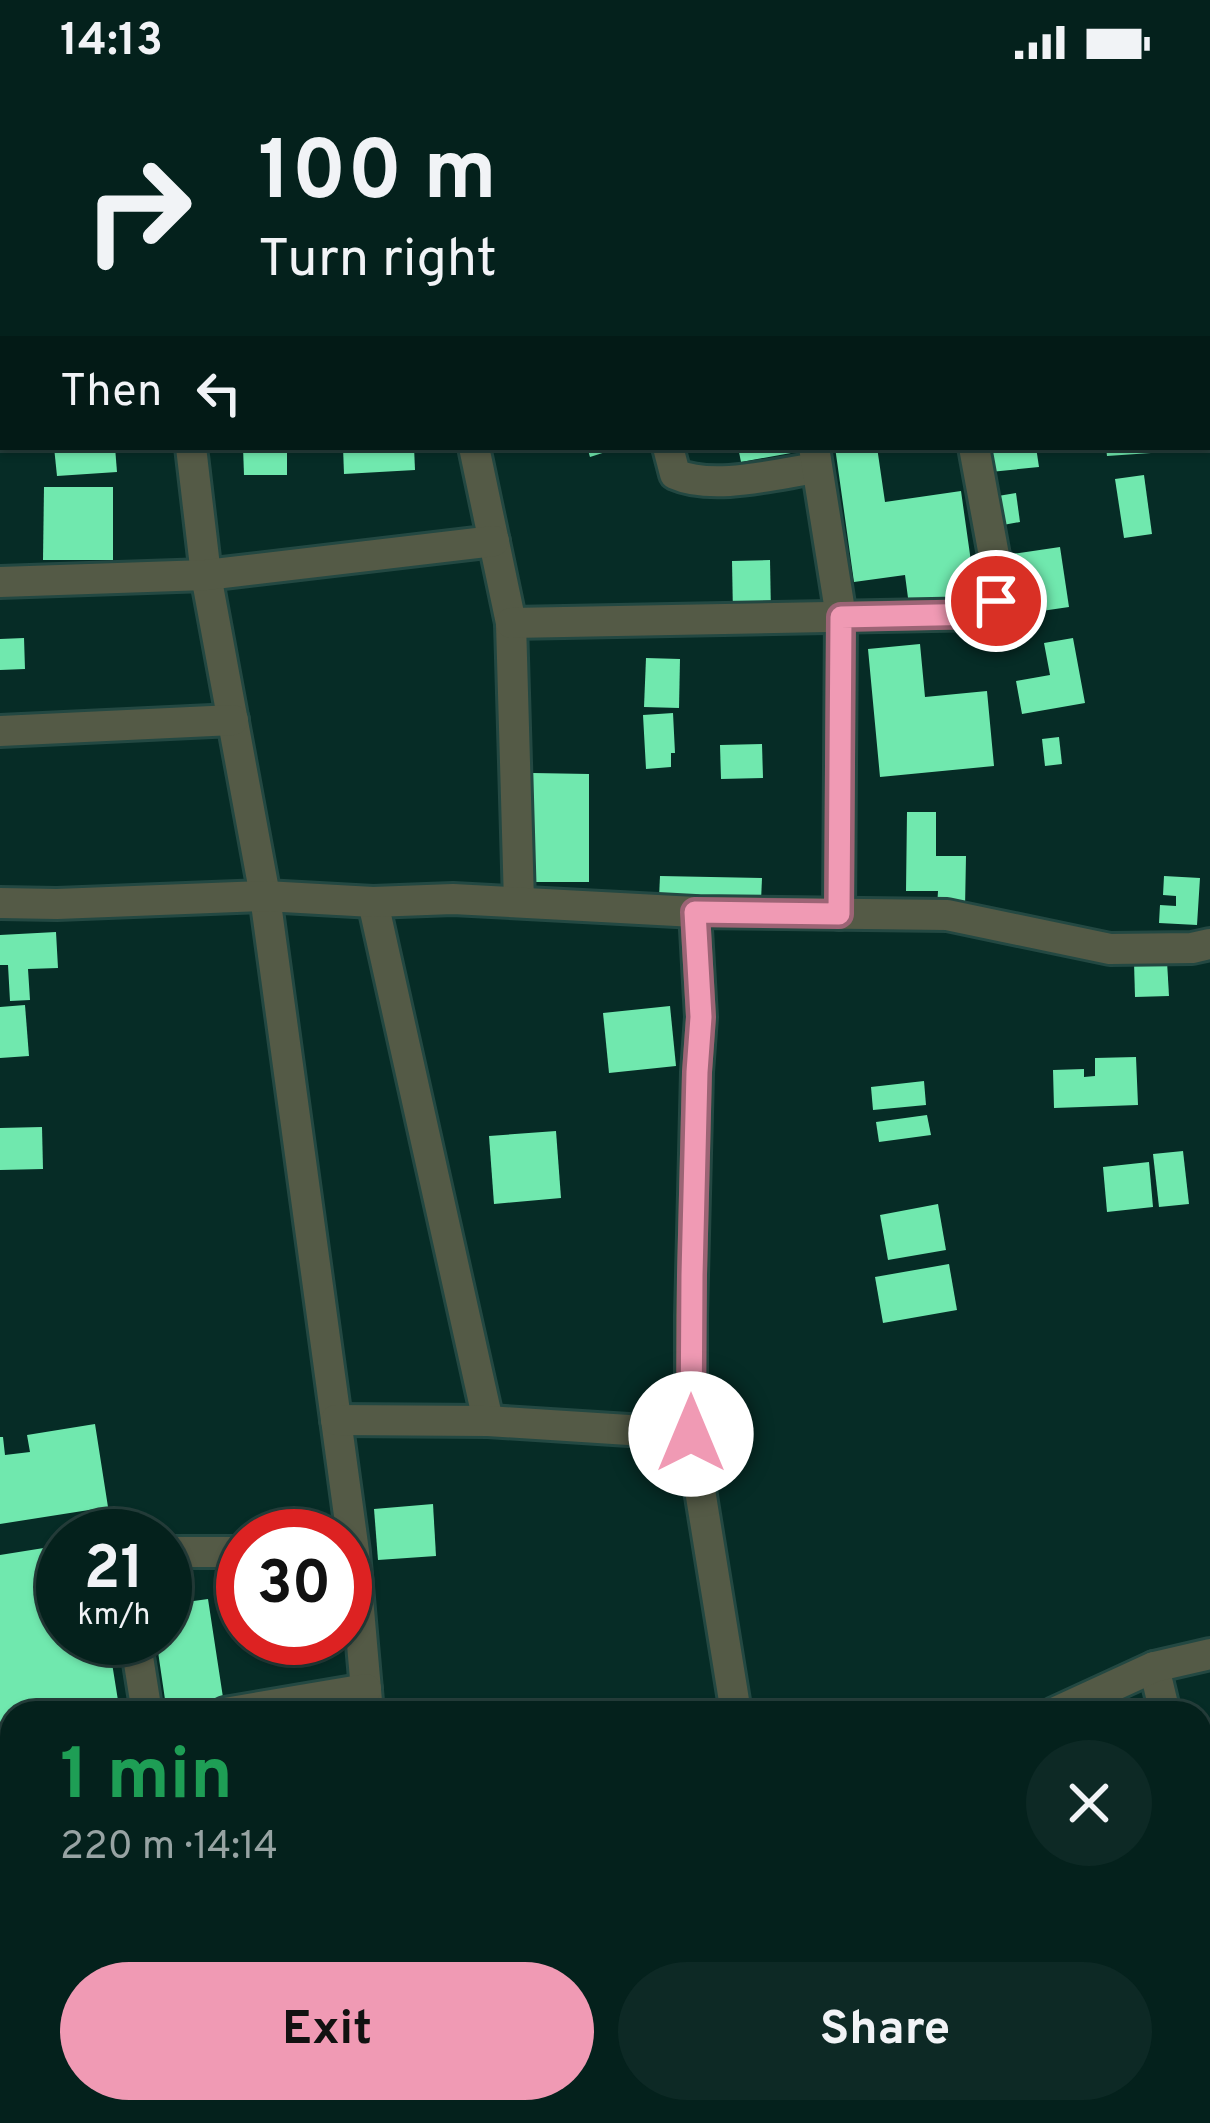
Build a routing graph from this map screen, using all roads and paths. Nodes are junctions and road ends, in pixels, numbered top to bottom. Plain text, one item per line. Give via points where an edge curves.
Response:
1 (191, 450) edge
2 (475, 450) edge
3 (669, 450) edge
4 (975, 450) edge
5 (815, 458) edge
6 (494, 541) junction
7 (206, 575) junction
8 (0, 582) edge
9 (841, 617) junction
10 (511, 623) junction
11 (233, 720) junction
12 (0, 731) edge
13 (265, 896) junction
14 (373, 902) junction
15 (519, 902) junction
16 (0, 903) edge
17 (695, 912) junction
18 (839, 914) junction
19 (1210, 944) edge
20 (336, 1420) junction
21 (488, 1421) junction
22 (691, 1434) junction
23 (345, 1509) edge
24 (1210, 1654) edge
25 (140, 1665) edge
26 (363, 1665) edge
27 (1154, 1667) junction
28 (144, 1701) edge
29 (367, 1701) edge
30 (734, 1701) edge
31 (1080, 1701) edge
32 (1162, 1701) edge

1 - 7 street
2 - 6 street
3 - 5 street via 674,474 709,482
4 - 9 street via 996,610
5 - 9 street
6 - 7 street
6 - 10 street
7 - 8 street
7 - 11 street
9 - 10 street
9 - 18 street
10 - 15 street
11 - 12 street
11 - 13 street
13 - 14 street
13 - 16 street
13 - 20 street
14 - 15 street
14 - 21 street
15 - 17 street
17 - 18 street
17 - 22 street via 701,1017
18 - 19 street via 947,915 1110,949
20 - 21 street
20 - 23 street
21 - 22 street
22 - 30 street
24 - 27 street
25 - 28 street
26 - 29 street
27 - 31 street
27 - 32 street

